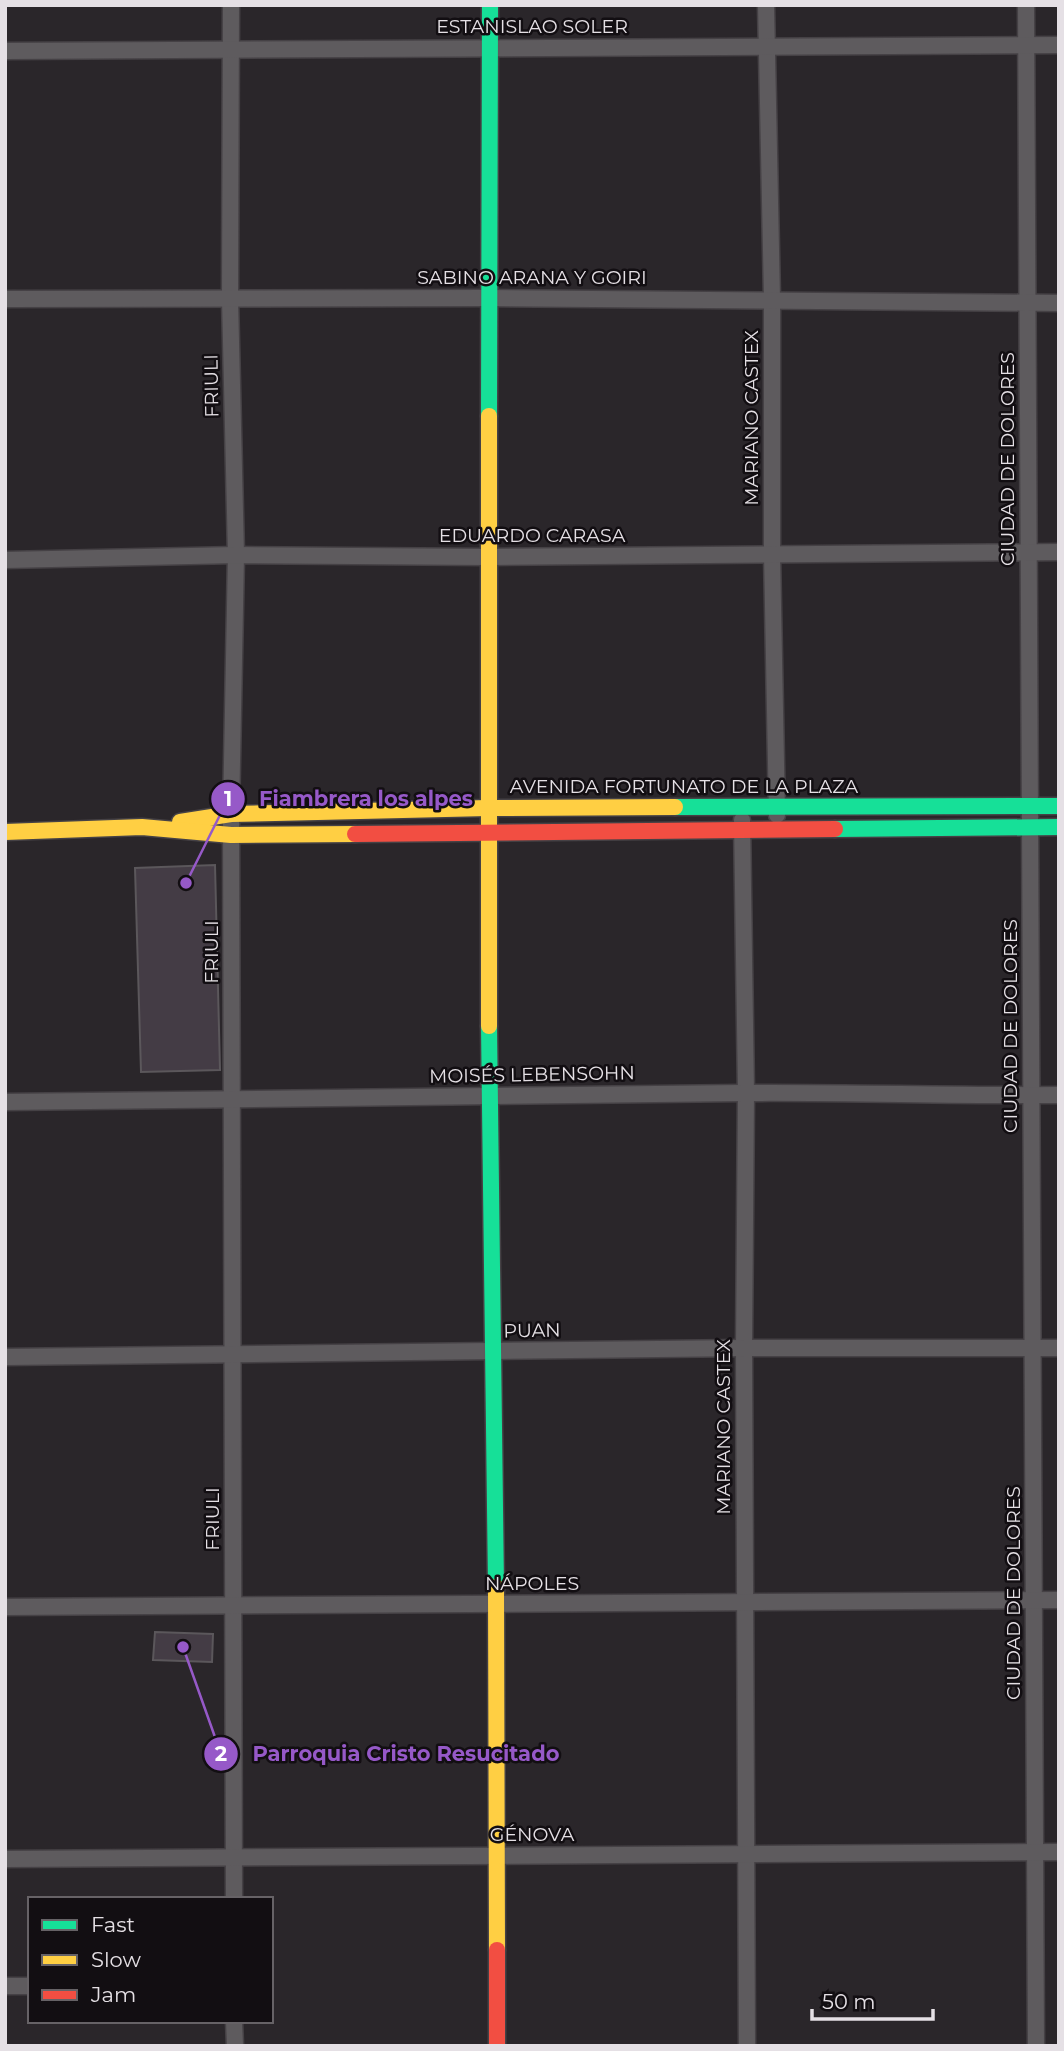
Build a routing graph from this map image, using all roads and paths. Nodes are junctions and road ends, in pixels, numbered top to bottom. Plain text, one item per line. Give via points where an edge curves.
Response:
1 (231, 5) edge
2 (490, 5) edge
3 (766, 5) edge
4 (1026, 5) edge
5 (1059, 45) edge
6 (767, 46) junction
7 (1026, 46) junction
8 (490, 47) junction
9 (231, 50) junction
10 (5, 51) edge
11 (489, 298) junction
12 (5, 299) edge
13 (230, 299) junction
14 (772, 299) junction
15 (1059, 303) edge
16 (1028, 304) junction
17 (1029, 552) junction
18 (1059, 552) edge
19 (772, 554) junction
20 (236, 555) junction
21 (488, 557) junction
22 (5, 560) edge
23 (1030, 806) junction
24 (1059, 806) edge
25 (777, 807) junction
26 (488, 808) junction
27 (741, 808) junction
28 (231, 814) junction
29 (142, 827) junction
30 (1059, 827) edge
31 (1030, 828) junction
32 (742, 830) junction
33 (778, 830) junction
34 (5, 832) edge
35 (488, 832) junction
36 (231, 835) junction
37 (746, 1093) junction
38 (489, 1095) junction
39 (1032, 1095) junction
40 (1059, 1095) edge
41 (232, 1101) junction
42 (5, 1102) edge
43 (744, 1348) junction
44 (1032, 1348) junction
45 (1059, 1348) edge
46 (493, 1352) junction
47 (233, 1354) junction
48 (5, 1357) edge
49 (1059, 1600) edge
50 (1034, 1601) junction
51 (745, 1602) junction
52 (496, 1604) junction
53 (233, 1605) junction
54 (5, 1607) edge
55 (1035, 1852) junction
56 (1059, 1852) edge
57 (746, 1854) junction
58 (496, 1856) junction
59 (234, 1857) junction
60 (5, 1858) edge
61 (234, 1897) edge
62 (5, 1986) edge
63 (28, 1986) edge
64 (234, 2023) edge
65 (234, 2046) edge
66 (497, 2046) edge
67 (747, 2046) edge
68 (1036, 2046) edge

1 - 9 street, FRIULI
2 - 8 street
3 - 6 street, MARIANO CASTEX
4 - 7 street, CIUDAD DE DOLORES
5 - 7 street, ESTANISLAO SOLER
6 - 7 street, ESTANISLAO SOLER
6 - 8 street, ESTANISLAO SOLER
6 - 14 street, MARIANO CASTEX
7 - 16 street, CIUDAD DE DOLORES
8 - 9 street, ESTANISLAO SOLER
8 - 11 street
9 - 10 street, ESTANISLAO SOLER
9 - 13 street, FRIULI
11 - 13 street, SABINO ARANA Y GOIRI
11 - 14 street, SABINO ARANA Y GOIRI
11 - 21 street
12 - 13 street, SABINO ARANA Y GOIRI
13 - 20 street, FRIULI
14 - 16 street, SABINO ARANA Y GOIRI
14 - 19 street, MARIANO CASTEX
15 - 16 street, SABINO ARANA Y GOIRI
16 - 17 street, CIUDAD DE DOLORES
17 - 18 street, EDUARDO CARASA
17 - 19 street, EDUARDO CARASA
17 - 23 street, CIUDAD DE DOLORES
19 - 21 street, EDUARDO CARASA
19 - 25 street, MARIANO CASTEX
20 - 21 street, EDUARDO CARASA
20 - 22 street, EDUARDO CARASA
20 - 28 street, FRIULI
21 - 26 street
23 - 24 street, AVENIDA FORTUNATO DE LA PLAZA
23 - 25 street, AVENIDA FORTUNATO DE LA PLAZA
23 - 31 street, CIUDAD DE DOLORES
25 - 27 street, AVENIDA FORTUNATO DE LA PLAZA
25 - 33 street, MARIANO CASTEX
26 - 27 street, AVENIDA FORTUNATO DE LA PLAZA
26 - 28 street, AVENIDA FORTUNATO DE LA PLAZA
26 - 35 street
27 - 32 street, MARIANO CASTEX
28 - 29 street, AVENIDA FORTUNATO DE LA PLAZA
28 - 36 street, FRIULI
29 - 34 street, AVENIDA FORTUNATO DE LA PLAZA
29 - 36 street, AVENIDA FORTUNATO DE LA PLAZA
30 - 31 street, AVENIDA FORTUNATO DE LA PLAZA
31 - 33 street, AVENIDA FORTUNATO DE LA PLAZA
31 - 39 street, CIUDAD DE DOLORES
32 - 33 street, AVENIDA FORTUNATO DE LA PLAZA
32 - 35 street, AVENIDA FORTUNATO DE LA PLAZA
32 - 37 street, MARIANO CASTEX
35 - 36 street, AVENIDA FORTUNATO DE LA PLAZA
35 - 38 street
36 - 41 street, FRIULI
37 - 38 street, MOISÉS LEBENSOHN
37 - 39 street, MOISÉS LEBENSOHN
37 - 43 street, MARIANO CASTEX
38 - 41 street, MOISÉS LEBENSOHN
38 - 46 street
39 - 40 street, MOISÉS LEBENSOHN
39 - 44 street, CIUDAD DE DOLORES
41 - 42 street, MOISÉS LEBENSOHN
41 - 47 street, FRIULI
43 - 44 street, PUAN
43 - 46 street, PUAN
43 - 51 street, MARIANO CASTEX
44 - 45 street, PUAN
44 - 50 street, CIUDAD DE DOLORES
46 - 47 street, PUAN
46 - 52 street
47 - 48 street, PUAN
47 - 53 street, FRIULI
49 - 50 street, NÁPOLES
50 - 51 street, NÁPOLES
50 - 55 street, CIUDAD DE DOLORES
51 - 52 street, NÁPOLES
51 - 57 street, MARIANO CASTEX
52 - 53 street, NÁPOLES
52 - 58 street
53 - 54 street, NÁPOLES
53 - 59 street, FRIULI
55 - 56 street, GÉNOVA
55 - 57 street, GÉNOVA
55 - 68 street, CIUDAD DE DOLORES
57 - 58 street, GÉNOVA
57 - 67 street, MARIANO CASTEX
58 - 59 street, GÉNOVA
58 - 66 street
59 - 60 street, GÉNOVA
59 - 61 street, FRIULI
62 - 63 street
64 - 65 street

